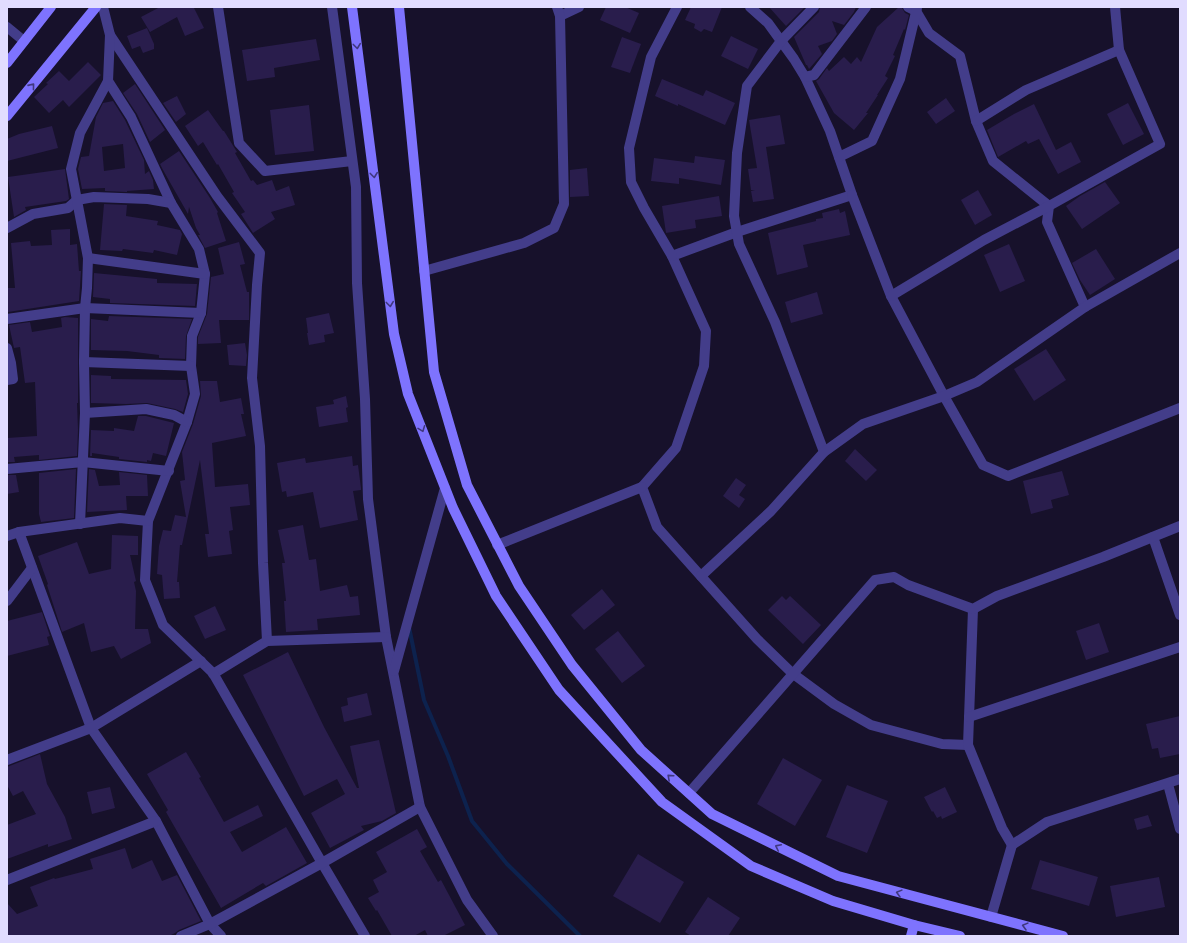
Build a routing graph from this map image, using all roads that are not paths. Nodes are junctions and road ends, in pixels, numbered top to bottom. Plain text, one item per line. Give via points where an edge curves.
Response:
1 (50, 7) edge
2 (96, 7) edge
3 (104, 7) edge
4 (218, 7) edge
5 (332, 7) edge
6 (352, 7) edge
7 (579, 7) edge
8 (677, 7) edge
9 (750, 7) edge
10 (814, 7) edge
11 (866, 7) edge
12 (1115, 7) edge
13 (401, 8) edge
14 (914, 8) edge
15 (558, 12) edge
16 (7, 27) edge
17 (110, 35) junction
18 (24, 41) junction
19 (781, 41) junction
20 (1119, 50) junction
21 (7, 63) edge
22 (805, 77) junction
23 (108, 81) junction
24 (7, 116) edge
25 (976, 121) junction
26 (839, 157) junction
27 (352, 161) junction
28 (852, 195) junction
29 (77, 200) junction
30 (171, 203) junction
31 (1049, 206) junction
32 (7, 228) edge
33 (737, 232) junction
34 (1180, 253) edge
35 (672, 256) junction
36 (88, 258) junction
37 (424, 271) junction
38 (205, 274) junction
39 (891, 296) junction
40 (1085, 307) junction
41 (85, 308) junction
42 (201, 313) junction
43 (7, 319) edge
44 (7, 348) edge
45 (84, 362) junction
46 (191, 366) junction
47 (7, 380) edge
48 (944, 396) junction
49 (1180, 408) edge
50 (85, 413) junction
51 (187, 422) junction
52 (824, 452) junction
53 (83, 462) junction
54 (7, 469) edge
55 (169, 471) junction
56 (642, 487) junction
57 (445, 488) junction
58 (148, 521) junction
59 (80, 524) junction
60 (1180, 526) edge
61 (18, 532) junction
62 (7, 536) edge
63 (1153, 537) junction
64 (497, 545) junction
65 (32, 568) junction
66 (701, 576) junction
67 (7, 601) edge
68 (973, 609) junction
69 (1180, 615) edge
70 (386, 636) junction
71 (268, 641) junction
72 (1180, 647) edge
73 (201, 661) junction
74 (393, 673) junction
75 (792, 673) junction
76 (213, 674) junction
77 (969, 717) junction
78 (91, 728) junction
79 (968, 745) junction
80 (7, 760) edge
81 (1180, 779) edge
82 (1168, 784) junction
83 (689, 793) junction
84 (420, 807) junction
85 (156, 821) junction
86 (1180, 829) edge
87 (1012, 845) junction
88 (322, 863) junction
89 (7, 880) edge
90 (991, 917) junction
91 (210, 924) junction
92 (914, 925) junction
93 (181, 936) edge
94 (221, 936) edge
95 (365, 936) edge
96 (493, 936) edge
97 (911, 936) edge
98 (960, 936) edge
99 (1063, 936) edge

1 - 18 main road
24 -> 2 main road
3 - 17 street
4 - 27 street via 239,143 265,171
5 - 27 street
6 -> 57 main road via 394,334 408,394
7 - 15 street
8 - 35 street via 651,57 629,148 631,182
9 - 19 street via 768,23
10 - 19 street
11 - 22 street via 814,75
12 - 20 street
13 - 37 main road
14 - 25 street via 929,33 960,56
14 - 26 street via 900,79 872,141
15 - 37 street via 564,204 554,228 524,243
16 - 18 street
17 - 23 street
17 - 71 street via 217,196 260,253 252,378 260,446
18 - 21 main road
19 - 22 street
19 - 33 street via 747,86 737,153 734,216
20 - 25 street via 1026,90
20 - 31 street via 1160,144
22 - 26 street
23 - 29 street via 80,133 71,169
23 - 30 street via 131,117
25 - 31 street via 993,161
26 - 28 street
27 - 70 street via 356,187 357,283 365,399 368,499
28 - 33 street
28 - 39 street
29 - 30 street via 94,196
29 - 32 street via 68,208 32,214
29 - 36 street
30 - 38 street via 199,249
31 - 39 street via 984,240
31 - 40 street via 1047,222
33 - 35 street
33 - 52 street via 739,244 775,322
34 - 40 street
35 - 56 street via 706,331 704,366 676,448
36 - 38 street
36 - 41 street
37 - 64 main road via 434,372 466,485
38 - 42 street
39 - 48 street
40 - 48 street via 977,382
41 - 42 street
41 - 43 street
41 - 45 street
42 - 46 street via 192,336
44 - 47 street via 12,379
45 - 46 street
45 - 50 street
46 - 51 street via 195,394
48 - 49 street via 983,465 1008,476
48 - 52 street via 863,424
50 - 51 street via 146,409 174,415
50 - 53 street
51 - 55 street
52 - 66 street via 771,511
53 - 54 street
53 - 55 street
53 - 59 street
55 - 58 street
56 - 64 street
56 - 66 street via 657,527
57 - 74 street
57 - 92 main road via 496,596 559,690 662,802 751,866 833,901
58 - 59 street via 120,518
58 - 73 street via 145,580 163,625
59 - 61 street
60 - 63 street
61 - 62 street
61 - 65 street
63 - 68 street via 997,596
63 - 69 street
83 -> 64 main road via 641,750 572,665 519,586
65 - 67 street
65 - 78 street
66 - 75 street via 757,639
68 - 75 street via 908,586 894,577 875,580
68 - 77 street
70 - 71 street
70 - 74 street
71 - 76 street
72 - 77 street
73 - 76 street
73 - 78 street
74 - 84 street
75 - 79 street via 834,704 872,725 942,744
75 - 83 street
76 - 88 street
77 - 79 street
78 - 80 street
78 - 85 street
79 - 87 street via 1002,828
81 - 82 street
82 - 86 street
82 - 87 street via 1047,822
90 -> 83 main road via 838,876 712,814
84 - 88 street
84 - 96 street via 467,900
85 - 89 street
85 - 91 street
87 - 90 street
88 - 91 street
88 - 95 street
99 -> 90 main road
91 - 93 street
91 - 94 street
92 - 97 main road
92 - 98 main road

